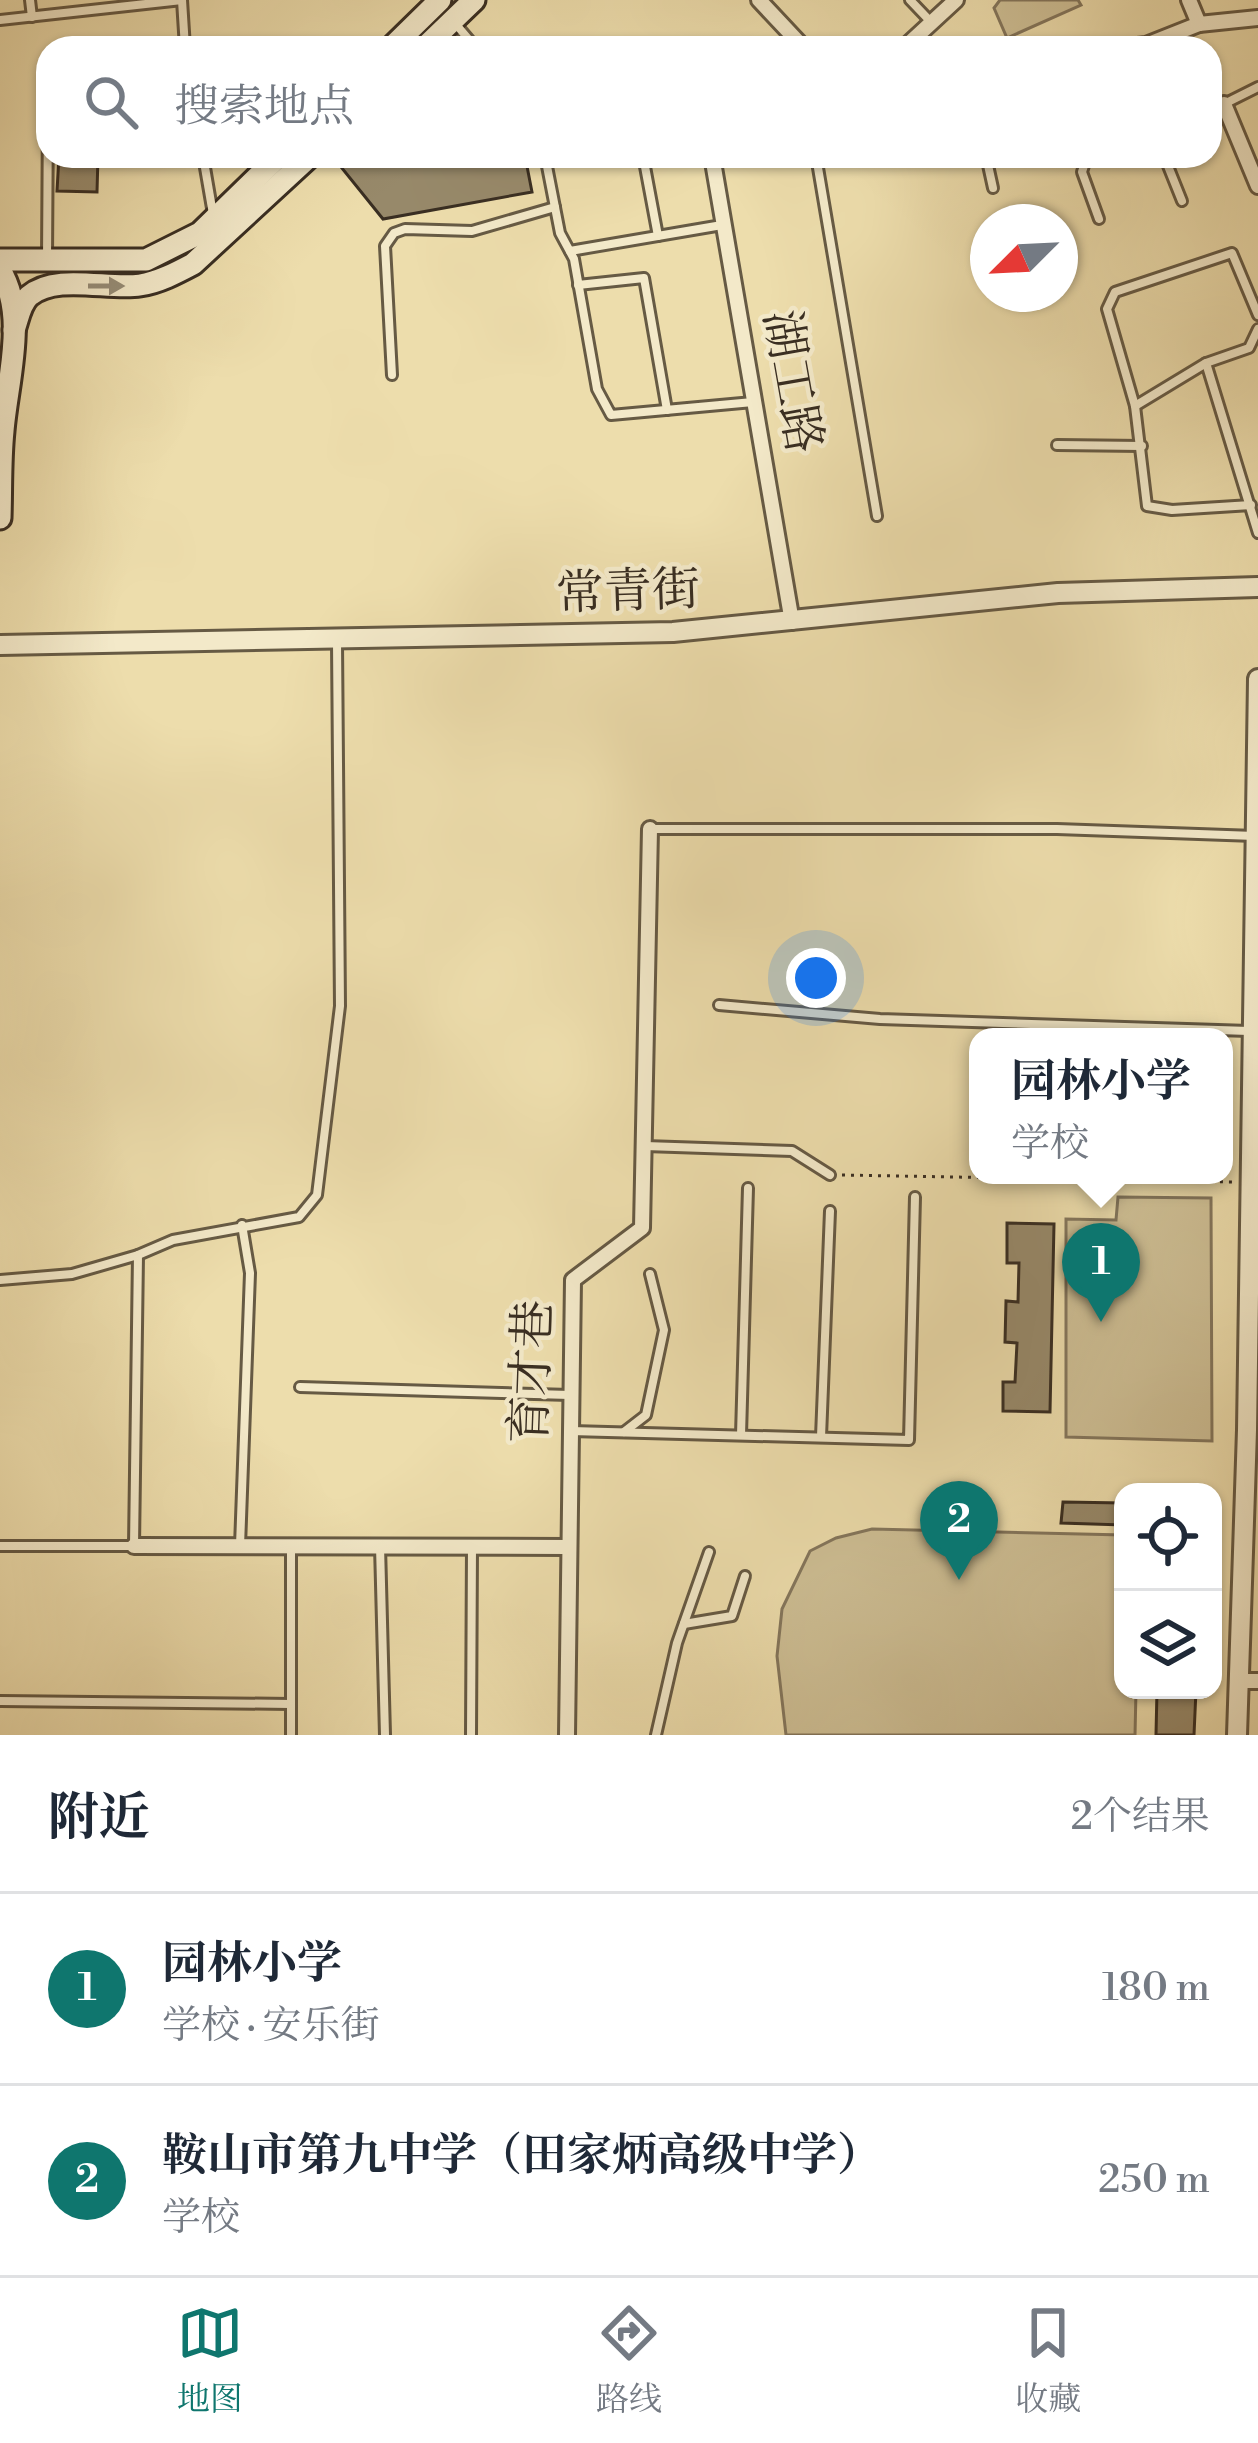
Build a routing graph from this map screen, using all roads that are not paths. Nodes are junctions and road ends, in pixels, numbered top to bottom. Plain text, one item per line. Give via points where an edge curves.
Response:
1 (30, 0) edge
2 (182, 0) edge
3 (440, 0) edge
4 (474, 0) edge
5 (759, 0) edge
6 (910, 0) edge
7 (956, 0) edge
8 (1189, 0) edge
9 (106, 4) edge
10 (32, 16) junction
11 (1258, 18) edge
12 (0, 20) edge
13 (453, 20) junction
14 (932, 22) junction
15 (1198, 24) junction
16 (184, 36) edge
17 (403, 36) edge
18 (436, 36) edge
19 (466, 36) edge
20 (793, 36) edge
21 (917, 36) edge
22 (1168, 36) edge
23 (1258, 87) edge
24 (1222, 103) edge
25 (1222, 115) edge
26 (48, 168) edge
27 (204, 168) edge
28 (267, 168) edge
29 (297, 168) edge
30 (547, 168) edge
31 (646, 168) edge
32 (714, 168) edge
33 (818, 168) edge
34 (989, 168) edge
35 (1083, 168) edge
36 (1169, 168) edge
37 (1258, 185) edge
38 (993, 188) dead end
39 (1182, 201) dead end
40 (555, 207) junction
41 (214, 219) junction
42 (1099, 220) dead end
43 (724, 225) junction
44 (658, 236) junction
45 (570, 251) junction
46 (0, 260) edge
47 (47, 261) junction
48 (0, 270) edge
49 (578, 285) junction
50 (1258, 315) edge
51 (1258, 329) edge
52 (14, 330) junction
53 (1206, 363) junction
54 (392, 375) dead end
55 (754, 402) junction
56 (1136, 406) junction
57 (667, 410) junction
58 (1, 436) edge
59 (1057, 445) dead end
60 (1142, 446) junction
61 (1251, 505) junction
62 (877, 516) dead end
63 (0, 518) edge
64 (1258, 532) edge
65 (1258, 587) edge
66 (792, 622) junction
67 (337, 640) junction
68 (0, 645) edge
69 (1258, 679) edge
70 (650, 829) joint
71 (1255, 836) junction
72 (1256, 861) edge
73 (1255, 991) edge
74 (718, 1005) dead end
75 (1158, 1028) edge
76 (1233, 1030) edge
77 (1250, 1031) junction
78 (644, 1146) junction
79 (1254, 1155) edge
80 (830, 1175) road end
81 (748, 1188) dead end
82 (915, 1197) dead end
83 (830, 1211) dead end
84 (242, 1225) junction
85 (138, 1255) junction
86 (650, 1274) dead end
87 (0, 1280) edge
88 (1253, 1322) edge
89 (300, 1387) dead end
90 (569, 1395) junction
91 (1252, 1430) edge
92 (569, 1431) junction
93 (624, 1432) junction
94 (741, 1436) junction
95 (821, 1438) junction
96 (0, 1546) edge
97 (134, 1546) junction
98 (240, 1546) junction
99 (291, 1546) junction
100 (380, 1546) junction
101 (472, 1547) junction
102 (568, 1547) junction
103 (709, 1552) dead end
104 (745, 1576) dead end
105 (684, 1624) junction
106 (1248, 1681) edge
107 (0, 1701) edge
108 (291, 1704) junction
109 (292, 1735) edge
110 (385, 1735) edge
111 (471, 1735) edge
112 (567, 1735) edge
113 (656, 1735) edge
114 (1238, 1735) edge

1 - 10 lane
2 - 9 lane
2 - 16 lane
3 - 17 main road
4 - 13 main road
5 - 20 street
6 - 14 lane
7 - 14 street
8 - 15 street
9 - 10 lane
10 - 12 lane
11 - 15 street
13 - 18 main road
13 - 19 lane
14 - 21 street
15 - 22 street
23 - 24 lane
25 - 37 street
26 - 47 lane
27 - 41 lane
28 - 41 main road
52 -> 29 main road via 27,298 39,291 136,286 193,264
30 - 40 lane
31 - 44 lane
32 - 43 street, 湖工路
33 - 62 lane
34 - 38 lane
35 - 42 lane
36 - 39 lane
40 - 45 lane
40 - 54 lane via 472,231 394,233 385,246
41 - 47 main road via 146,260
43 - 44 lane
43 - 55 street, 湖工路
44 - 45 lane
45 - 49 lane
46 - 47 main road
48 - 52 main road
49 - 57 lane via 597,389 611,415
49 - 57 lane via 644,278
50 - 56 lane via 1232,253 1115,292 1107,309
51 - 53 lane via 1249,348
52 - 58 main road
53 - 56 lane
53 - 61 lane
55 - 57 lane
55 - 66 street, 湖工路
56 - 60 lane
58 - 63 main road
59 - 60 lane
60 - 61 lane via 1147,506
61 - 64 lane
65 - 66 street, 常青街 via 1058,593
66 - 67 street, 常青街
67 - 68 street, 常青街
67 - 84 lane via 340,1006 316,1195 298,1217
69 - 71 street
70 - 71 lane
70 - 78 street, 育才巷
71 - 72 street
72 - 73 street
73 - 77 street
74 - 75 lane
76 - 77 lane
77 - 79 street
78 - 80 lane via 792,1151
78 - 90 street, 育才巷 via 642,1228 572,1280
79 - 88 street
81 - 94 lane
82 - 95 lane via 909,1440
83 - 95 lane
84 - 85 lane
84 - 98 lane via 250,1274
85 - 87 lane via 72,1274
85 - 97 lane
86 - 93 lane via 664,1330 646,1415
88 - 91 street
89 - 90 lane
90 - 92 street, 育才巷
91 - 106 street
92 - 93 lane
92 - 102 street, 育才巷
93 - 94 lane
94 - 95 lane
96 - 97 lane
97 - 98 street
98 - 99 street
99 - 100 street
99 - 108 lane
100 - 101 street
100 - 110 lane
101 - 102 street
101 - 111 lane
102 - 112 street, 育才巷
103 - 105 lane
104 - 105 lane via 732,1616
105 - 113 lane
106 - 114 street
107 - 108 lane
108 - 109 lane

